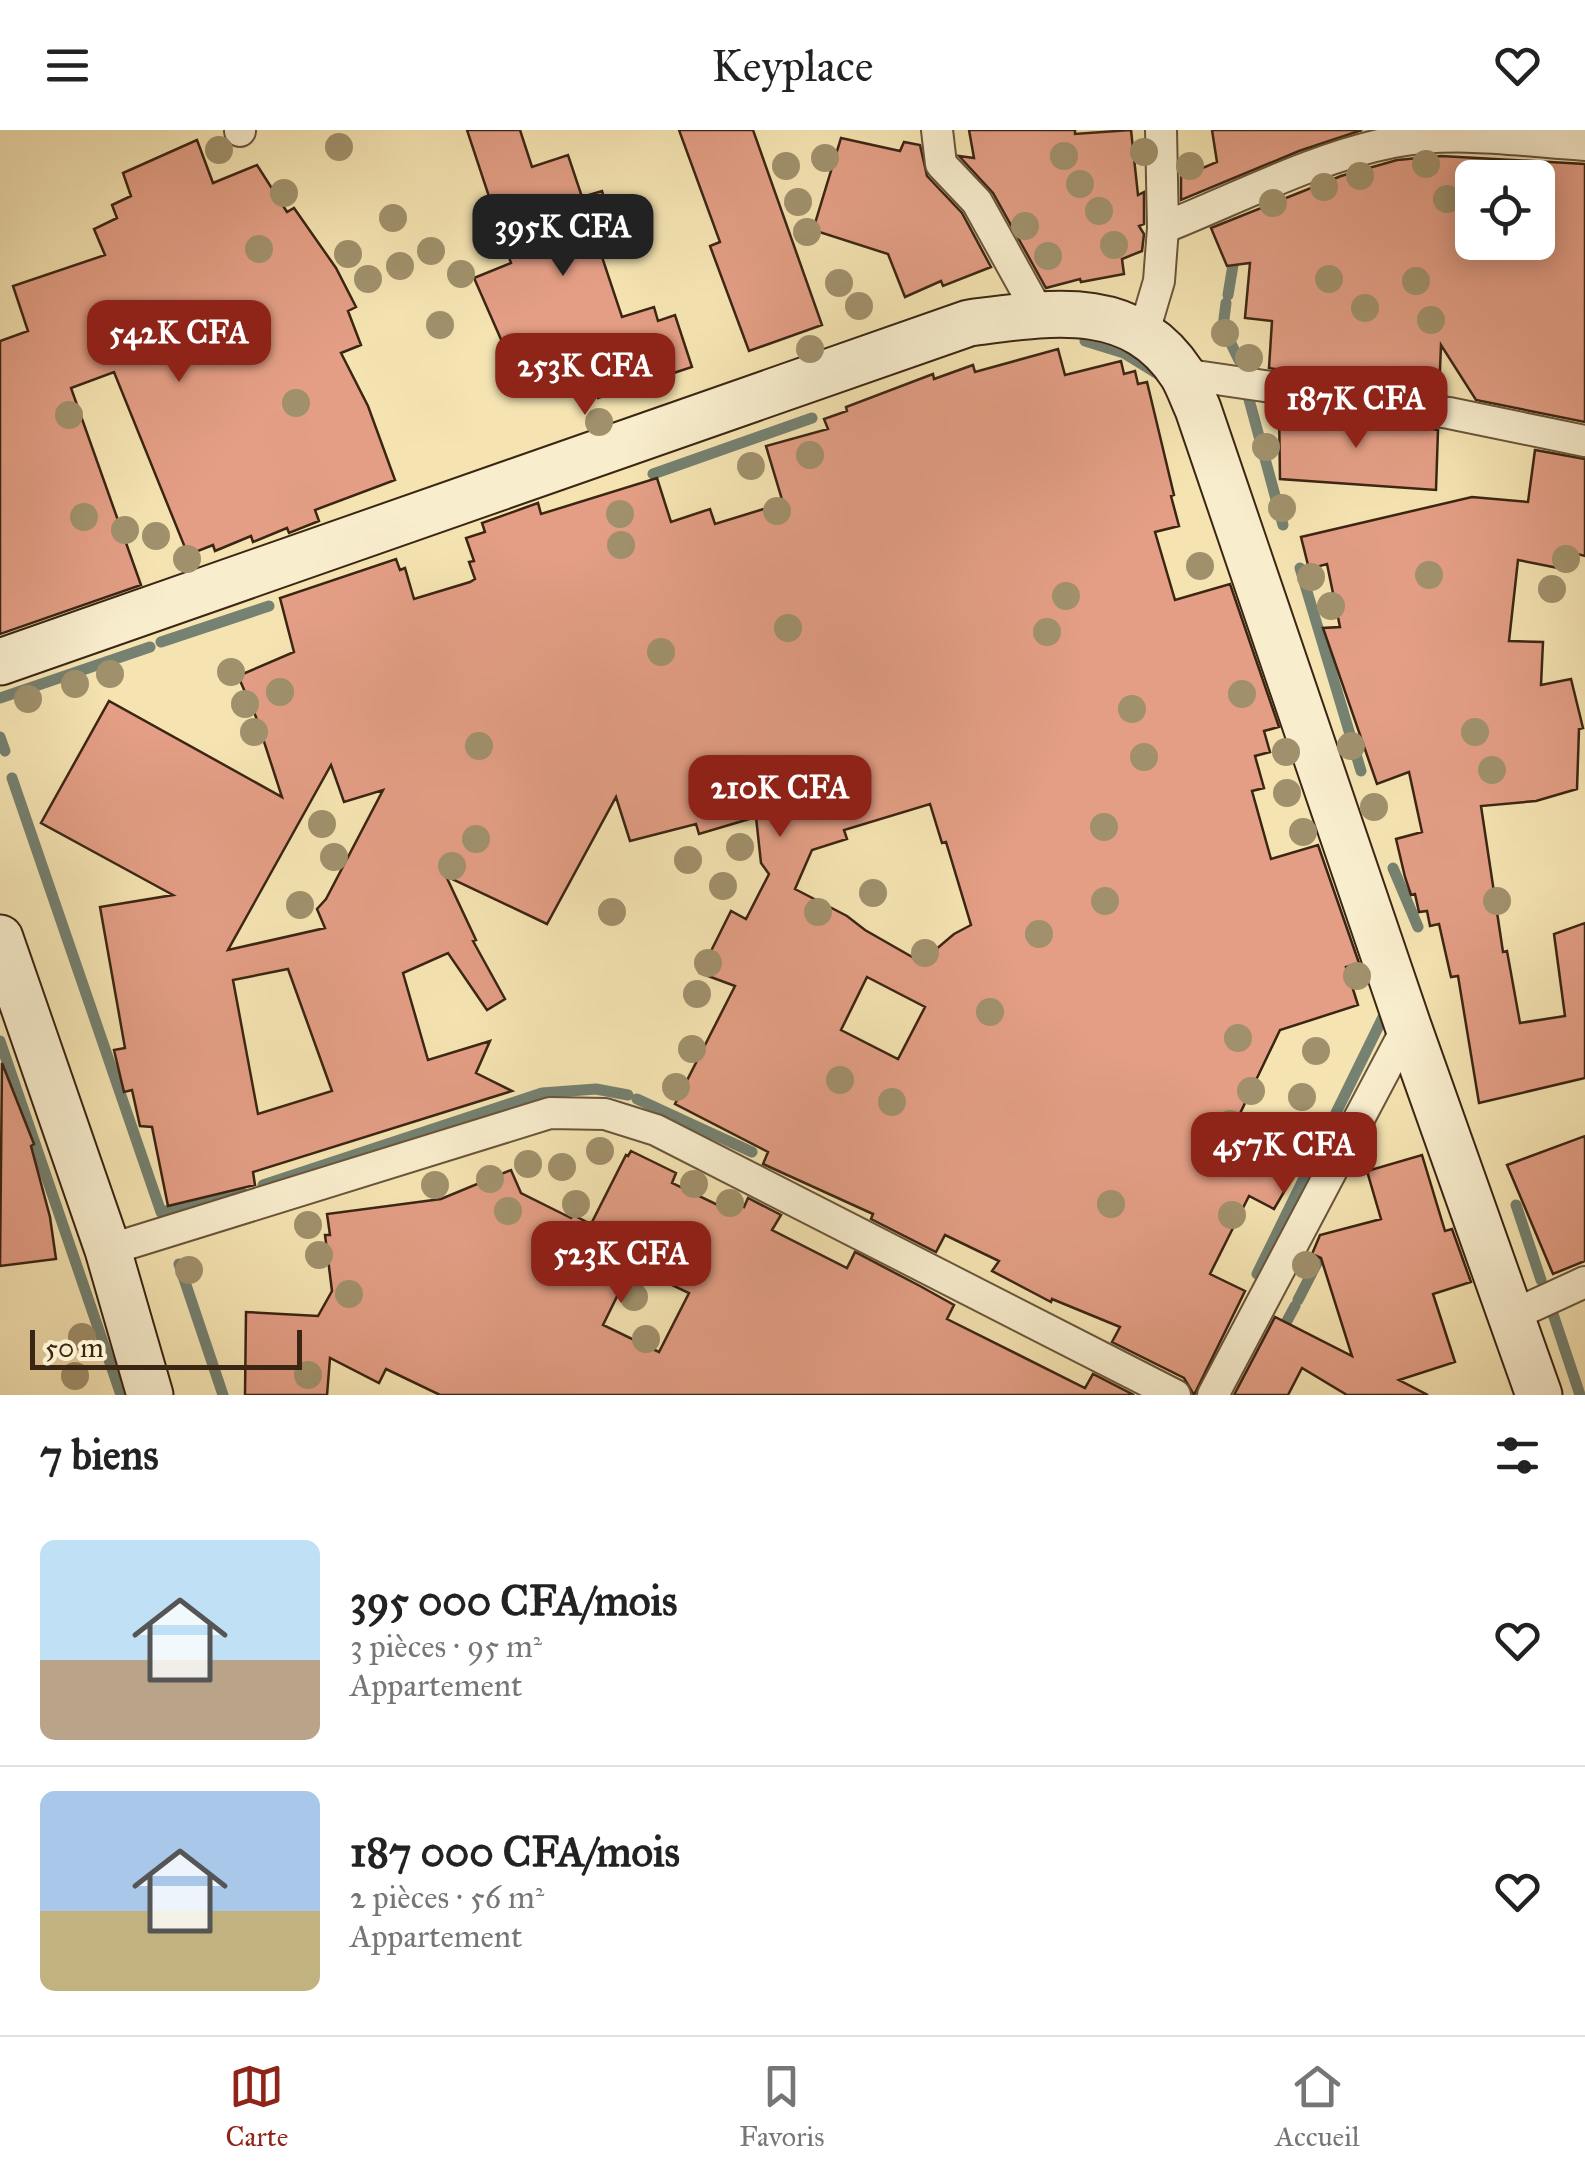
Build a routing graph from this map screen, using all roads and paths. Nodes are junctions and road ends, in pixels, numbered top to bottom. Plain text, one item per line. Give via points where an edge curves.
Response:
1 (937, 130) edge
2 (1161, 130) edge
3 (1585, 145) edge
4 (1163, 228) junction
5 (1039, 314) junction
6 (1143, 335) junction
7 (1182, 374) junction
8 (1585, 441) edge
9 (0, 662) edge
10 (0, 938) edge
11 (1408, 1026) junction
12 (108, 1250) junction
13 (1585, 1282) edge
14 (1511, 1316) junction
15 (150, 1395) edge
16 (1174, 1395) edge
17 (1213, 1395) edge
18 (1539, 1395) edge

1 - 5 street via 941,164 978,202
2 - 4 street
3 - 4 street via 1396,141 1348,153
4 - 6 street via 1159,281
5 - 6 street via 1092,315
5 - 9 street via 969,323
6 - 7 street
7 - 8 street via 1449,413
7 - 11 street
10 - 12 street
11 - 14 street
11 - 17 street
12 - 15 street
12 - 16 street via 550,1112 604,1114 656,1130
13 - 14 street
14 - 18 street

